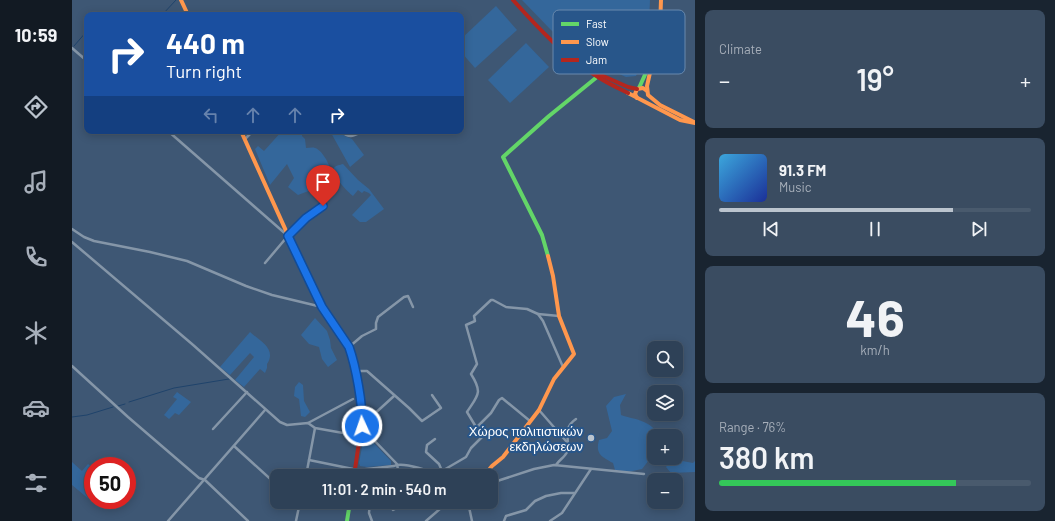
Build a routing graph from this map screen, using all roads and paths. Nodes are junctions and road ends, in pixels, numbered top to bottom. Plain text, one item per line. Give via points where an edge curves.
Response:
1 (181, 0) edge
2 (513, 0) edge
3 (661, 0) edge
4 (661, 10) edge
5 (187, 12) edge
6 (553, 42) edge
7 (72, 48) edge
8 (84, 58) edge
9 (594, 74) edge
10 (598, 74) edge
11 (646, 74) edge
12 (650, 74) edge
13 (597, 77) junction
14 (638, 89) junction
15 (648, 93) junction
16 (639, 99) junction
17 (695, 123) edge
18 (171, 134) edge
19 (242, 134) edge
20 (250, 134) edge
21 (345, 134) edge
22 (359, 134) edge
23 (245, 140) junction
24 (323, 206) dead end
25 (72, 229) edge
26 (288, 236) junction
27 (72, 242) edge
28 (264, 263) dead end
29 (322, 307) junction
30 (412, 307) dead end
31 (538, 314) junction
32 (559, 316) junction
33 (349, 347) junction
34 (72, 366) edge
35 (563, 367) junction
36 (356, 371) junction
37 (247, 392) junction
38 (432, 395) dead end
39 (394, 396) junction
40 (353, 399) dead end
41 (265, 410) junction
42 (539, 410) junction
43 (576, 419) dead end
44 (530, 421) junction
45 (362, 422) junction
46 (308, 423) junction
47 (477, 427) junction
48 (315, 428) junction
49 (214, 429) dead end
50 (361, 430) junction
51 (360, 436) junction
52 (435, 439) dead end
53 (567, 442) junction
54 (234, 446) junction
55 (309, 460) junction
56 (397, 464) junction
57 (556, 465) junction
58 (414, 467) joint
59 (379, 468) joint
60 (307, 469) edge
61 (350, 469) edge
62 (355, 469) edge
63 (372, 469) edge
64 (398, 469) edge
65 (420, 469) edge
66 (441, 469) edge
67 (445, 469) edge
68 (490, 469) edge
69 (591, 469) junction
70 (644, 474) dead end
71 (270, 479) edge
72 (205, 480) junction
73 (498, 481) edge
74 (574, 493) junction
75 (298, 509) edge
76 (349, 509) edge
77 (369, 509) edge
78 (439, 509) edge
79 (469, 509) edge
80 (168, 521) edge
81 (248, 521) edge
82 (296, 521) edge
83 (347, 521) edge
84 (372, 521) edge
85 (426, 521) edge
86 (472, 521) edge
87 (504, 521) edge
88 (550, 521) edge

1 - 5 street
2 - 6 street
3 - 4 street
7 - 8 street
9 - 13 street
10 - 14 street
11 - 14 street
12 - 15 street
13 - 16 street
13 - 32 street via 503,157 542,235 553,276
14 - 15 street via 644,88
14 - 16 street via 635,94
15 - 16 street via 645,99
15 - 17 street via 660,105
16 - 17 street via 674,118
18 - 26 street
19 - 23 street
20 - 23 street
21 - 22 street
23 - 26 street
24 - 26 street
25 - 29 street via 94,242 187,261 272,295
26 - 28 street
26 - 29 street
27 - 37 street
29 - 33 street
30 - 33 street via 408,296 404,297 378,317 376,329
31 - 32 street
31 - 35 street
31 - 47 street via 527,309 506,307 492,300 474,316 475,321 466,325 477,364 471,374 479,388 479,394 467,412
32 - 35 street via 574,354
33 - 36 street
34 - 72 street via 199,478
35 - 42 street
36 - 39 street via 367,371
36 - 45 street
37 - 41 street
37 - 49 street
38 - 39 street via 441,408 422,421
39 - 45 street
40 - 46 street
41 - 46 street via 283,424
41 - 54 street
42 - 44 street
42 - 53 street
43 - 53 street via 569,427
44 - 47 street via 502,398
44 - 68 street via 503,457
45 - 50 street
46 - 48 street
47 - 67 street via 481,438 466,457
48 - 51 street
48 - 55 street
50 - 51 street
50 - 56 street
51 - 62 street
52 - 66 street via 427,444 426,452
53 - 57 street via 566,453
54 - 71 street
54 - 72 street
55 - 60 street
55 - 61 street
56 - 58 street
56 - 59 street
56 - 64 street
57 - 69 street
57 - 73 street
58 - 65 street
59 - 63 street
69 - 70 street
69 - 74 street
72 - 80 street
72 - 81 street
74 - 87 street via 541,498 526,510 506,516
74 - 88 street via 562,513
75 - 82 street
76 - 83 street
77 - 84 street
78 - 85 street
79 - 86 street

